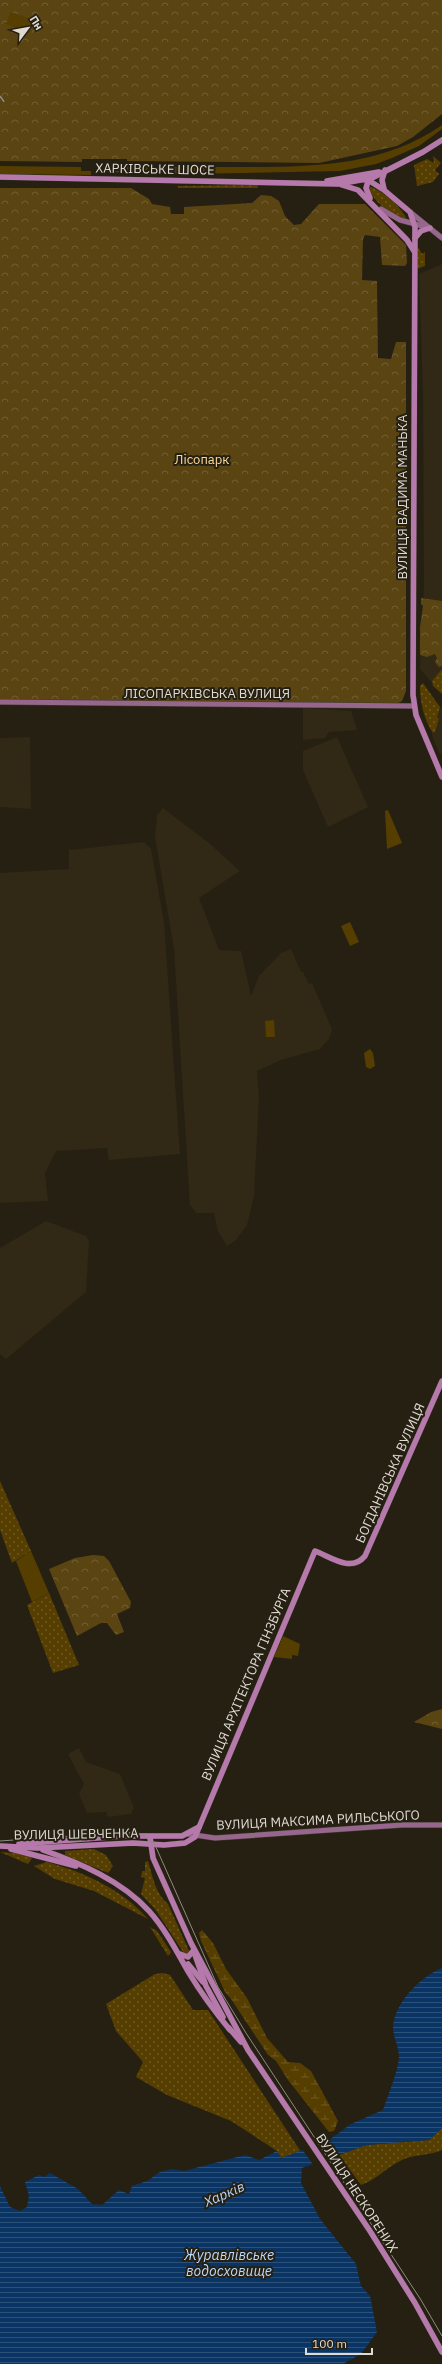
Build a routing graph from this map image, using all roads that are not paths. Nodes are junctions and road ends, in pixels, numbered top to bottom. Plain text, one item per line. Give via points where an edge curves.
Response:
1 (442, 140) edge
2 (382, 171) junction
3 (0, 177) edge
4 (350, 178) junction
5 (368, 180) junction
6 (309, 183) junction
7 (338, 184) junction
8 (356, 188) junction
9 (384, 190) junction
10 (370, 198) junction
11 (381, 209) junction
12 (410, 212) junction
13 (414, 224) junction
14 (430, 228) junction
15 (415, 238) junction
16 (442, 238) edge
17 (414, 251) junction
18 (0, 702) edge
19 (414, 706) junction
20 (442, 777) edge
21 (442, 1381) edge
22 (315, 1551) joint
23 (442, 1825) edge
24 (199, 1827) junction
25 (188, 1834) junction
26 (150, 1837) junction
27 (195, 1837) junction
28 (62, 1842) junction
29 (17, 1844) junction
30 (150, 1844) junction
31 (1, 1846) edge
32 (66, 1847) junction
33 (38, 1848) junction
34 (63, 1857) junction
35 (94, 1872) junction
36 (192, 1944) junction
37 (194, 1950) junction
38 (179, 1954) junction
39 (206, 1986) junction
40 (235, 2026) junction
41 (230, 2030) junction
42 (248, 2050) junction
43 (442, 2352) edge

1 - 2 main road, ХАРКІВСЬКЕ ШОСЕ
2 - 4 main road, ХАРКІВСЬКЕ ШОСЕ
2 - 5 main road, ХАРКІВСЬКЕ ШОСЕ
2 - 9 main road
3 - 6 main road, ХАРКІВСЬКЕ ШОСЕ
4 - 5 main road
4 - 6 main road, ХАРКІВСЬКЕ ШОСЕ
5 - 7 main road, ХАРКІВСЬКЕ ШОСЕ
5 - 9 main road
5 - 10 main road via 366,191
6 - 7 main road, ХАРКІВСЬКЕ ШОСЕ
7 - 8 main road
8 - 10 main road
8 - 17 main road
9 - 12 main road
10 - 11 main road
11 - 13 street
11 - 17 main road via 409,238
12 - 13 main road, ВУЛИЦЯ ВАДИМА МАНЬКА
12 - 14 street
13 - 14 street
13 - 15 main road, ВУЛИЦЯ ВАДИМА МАНЬКА
14 - 15 main road via 420,231
14 - 16 street
15 - 17 main road, ВУЛИЦЯ ВАДИМА МАНЬКА
17 - 19 main road, ВУЛИЦЯ ВАДИМА МАНЬКА
18 - 19 street, ЛІСОПАРКІВСЬКА ВУЛИЦЯ
19 - 20 main road, ВУЛИЦЯ ВАДИМА МАНЬКА
21 - 22 main road, БОГДАНІВСЬКА ВУЛИЦЯ via 366,1552 358,1562 349,1565
22 - 24 main road, ВУЛИЦЯ АРХІТЕКТОРА ГІНЗБУРГА via 210,1795
23 - 27 street, ВУЛИЦЯ МАКСИМА РИЛЬСЬКОГО via 402,1824 250,1836
24 - 25 main road, ВУЛИЦЯ МАКСИМА РИЛЬСЬКОГО
24 - 27 main road, ВУЛИЦЯ МАКСИМА РИЛЬСЬКОГО
25 - 26 main road, ВУЛИЦЯ МАКСИМА РИЛЬСЬКОГО
25 - 27 street, ВУЛИЦЯ МАКСИМА РИЛЬСЬКОГО
26 - 28 main road, ВУЛИЦЯ ШЕВЧЕНКА via 122,1836
26 - 30 main road, ВУЛИЦЯ НЕСКОРЕНИХ
27 - 30 main road, ВУЛИЦЯ МАКСИМА РИЛЬСЬКОГО via 183,1843
28 - 29 main road, ВУЛИЦЯ ШЕВЧЕНКА
28 - 33 main road
29 - 31 main road, ВУЛИЦЯ ШЕВЧЕНКА
29 - 33 main road
30 - 32 main road, ВУЛИЦЯ ШЕВЧЕНКА
30 - 36 main road, ВУЛИЦЯ НЕСКОРЕНИХ via 153,1858
31 - 33 main road, ВУЛИЦЯ ШЕВЧЕНКА
31 - 35 main road
32 - 33 main road, ВУЛИЦЯ ШЕВЧЕНКА
32 - 34 main road
33 - 34 main road
34 - 35 main road
35 - 38 main road via 123,1888 143,1905
36 - 37 main road, ВУЛИЦЯ НЕСКОРЕНИХ
36 - 40 main road, ВУЛИЦЯ НЕСКОРЕНИХ
37 - 38 main road via 188,1957
37 - 39 main road, ВУЛИЦЯ НЕСКОРЕНИХ
38 - 39 main road
38 - 41 main road
39 - 40 main road
39 - 41 main road, ВУЛИЦЯ НЕСКОРЕНИХ
40 - 42 main road, ВУЛИЦЯ НЕСКОРЕНИХ
41 - 42 main road, ВУЛИЦЯ НЕСКОРЕНИХ
42 - 43 main road, ВУЛИЦЯ НЕСКОРЕНИХ via 338,2183 415,2303

